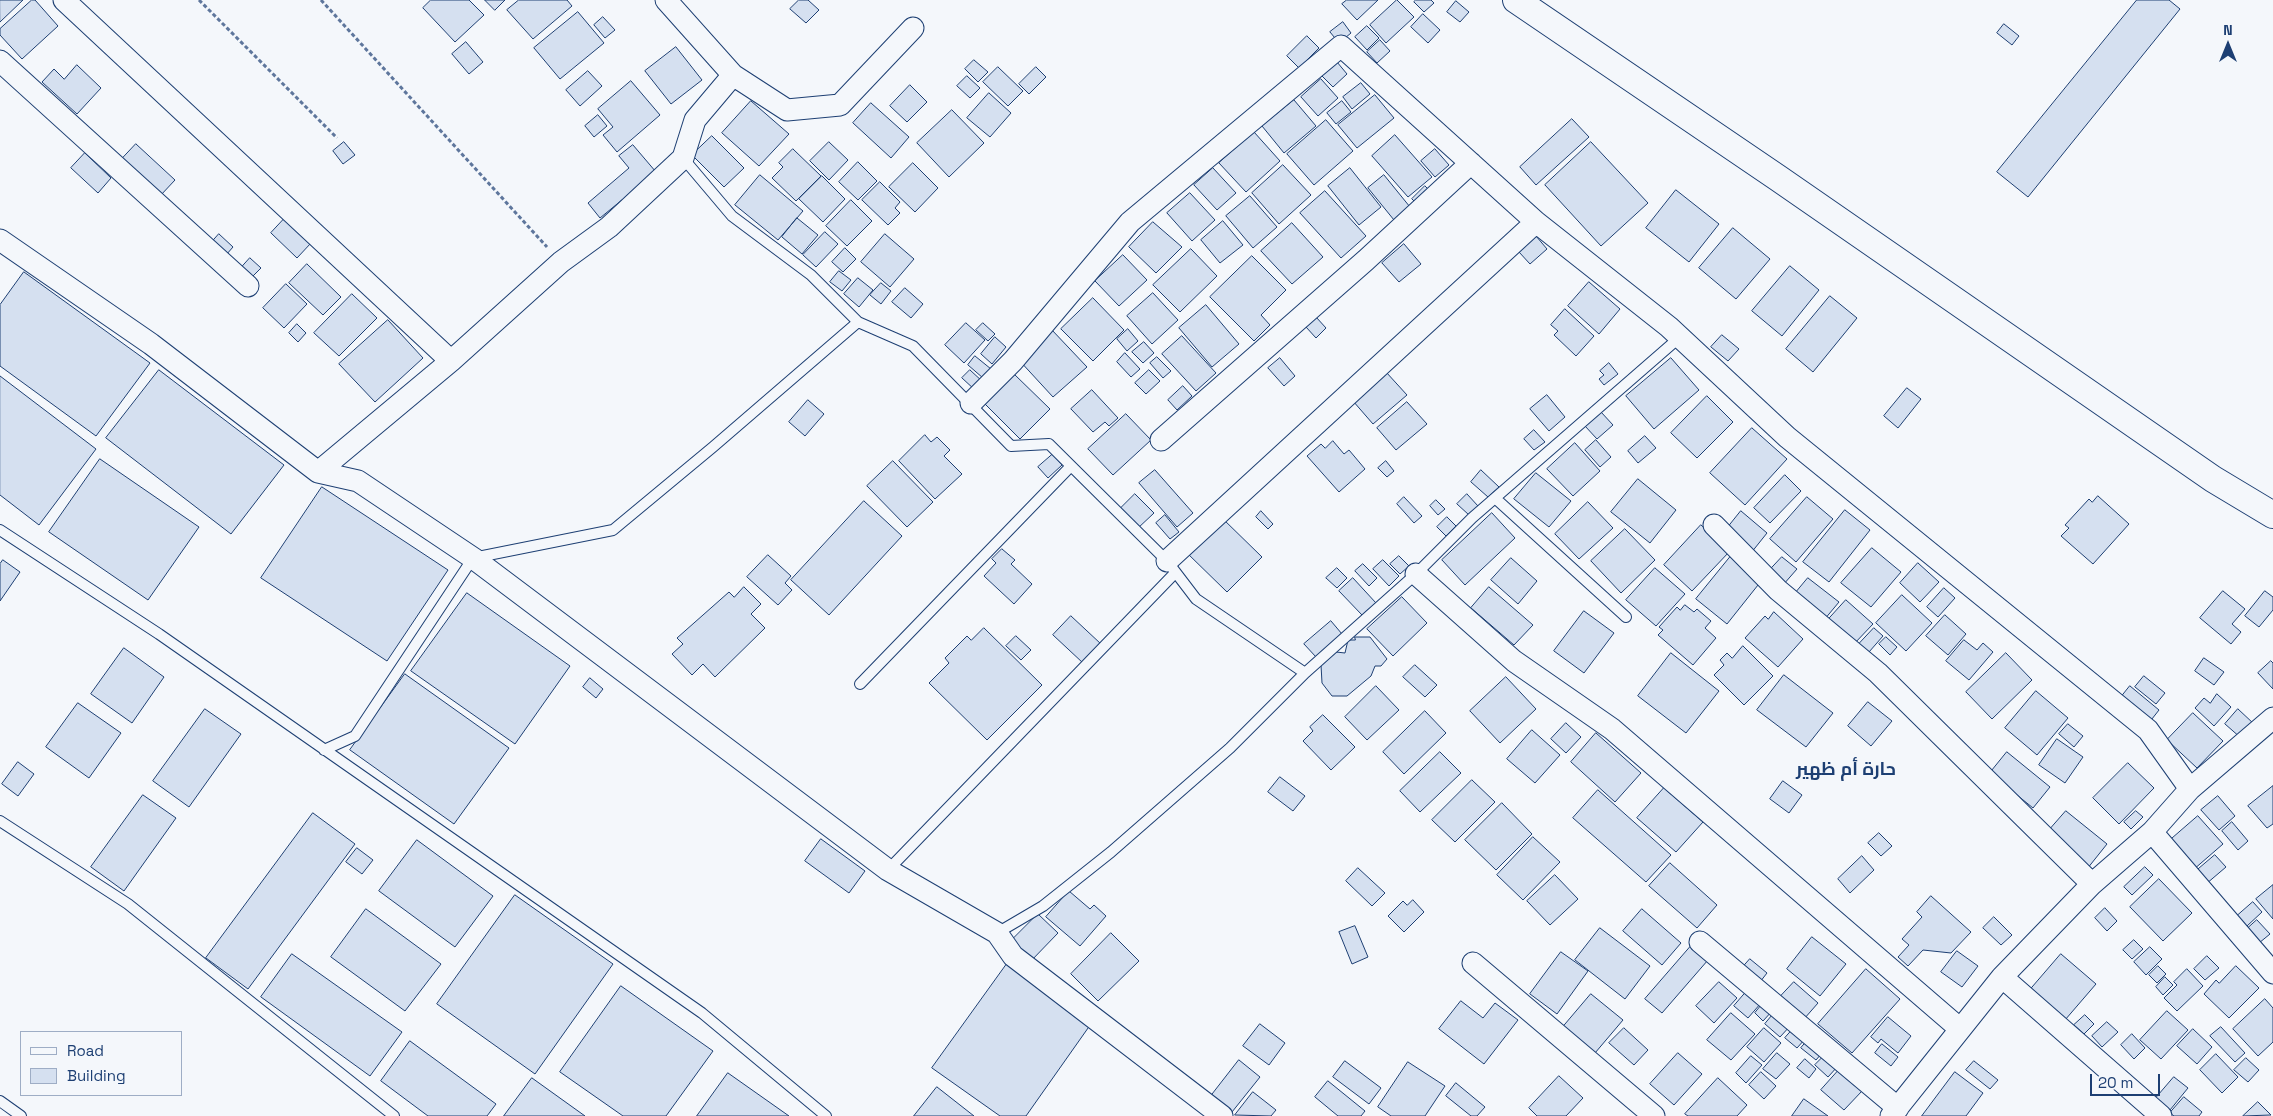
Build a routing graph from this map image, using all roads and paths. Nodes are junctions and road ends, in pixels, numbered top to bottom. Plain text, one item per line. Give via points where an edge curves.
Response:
1 (64, 0) edge
2 (199, 0) edge
3 (321, 0) edge
4 (666, 0) edge
5 (1516, 0) edge
6 (913, 28) dead end
7 (0, 61) edge
8 (733, 75) junction
9 (337, 138) dead end
10 (683, 158) junction
11 (1471, 163) junction
12 (1536, 222) junction
13 (0, 240) edge
14 (561, 262) junction
15 (248, 286) dead end
16 (858, 322) junction
17 (1680, 337) junction
18 (450, 361) junction
19 (971, 403) junction
20 (1161, 440) dead end
21 (1071, 466) junction
22 (318, 472) junction
23 (1494, 498) junction
24 (2273, 515) edge
25 (1714, 526) dead end
26 (0, 530) edge
27 (473, 558) junction
28 (1171, 567) junction
29 (1416, 574) junction
30 (1626, 617) dead end
31 (1305, 673) junction
32 (860, 684) dead end
33 (2273, 718) edge
34 (324, 750) junction
35 (2190, 789) junction
36 (0, 822) edge
37 (2152, 832) junction
38 (888, 870) junction
39 (2092, 884) junction
40 (997, 933) junction
41 (1700, 942) dead end
42 (1473, 963) dead end
43 (2273, 973) edge
44 (2002, 976) junction
45 (1959, 1028) junction
46 (0, 1101) edge
47 (1897, 1113) edge
48 (21, 1116) edge
49 (394, 1116) edge
50 (826, 1116) edge
51 (1222, 1116) edge
52 (1654, 1116) edge
53 (2162, 1116) edge

1 - 18 street
2 - 9 path
3 - 14 path
4 - 8 street
5 - 24 street via 2213,479
6 - 8 street via 840,105 787,110
7 - 15 street
8 - 10 street via 695,120
10 - 14 street via 609,227
10 - 16 lane via 732,216 811,275
11 - 12 street
11 - 19 street via 1341,46 1130,222 1013,361
11 - 20 street
12 - 17 street
12 - 28 street
13 - 22 street via 151,344
14 - 18 street
16 - 19 lane via 913,346
16 - 27 lane via 613,530
17 - 23 lane
17 - 35 street via 1787,437 2148,730
18 - 22 street
19 - 21 lane via 1011,446 1049,444
21 - 28 lane
21 - 32 lane
22 - 27 street via 358,481
23 - 29 lane
23 - 30 lane
25 - 39 street via 1778,590 1878,673
26 - 34 lane via 159,634
27 - 34 lane via 355,736
27 - 38 street
28 - 31 lane via 1196,598
28 - 38 lane
29 - 31 lane
29 - 45 street via 1514,661 1612,729
31 - 40 lane via 1230,748 1111,852 1043,906
33 - 35 street
34 - 50 lane via 702,1013
35 - 37 street
36 - 49 lane via 128,904
37 - 39 street
37 - 43 street
38 - 40 street
39 - 44 street
40 - 51 street via 1013,956
41 - 47 street
42 - 52 street
44 - 45 street
44 - 53 street
45 - 47 street
46 - 48 lane

